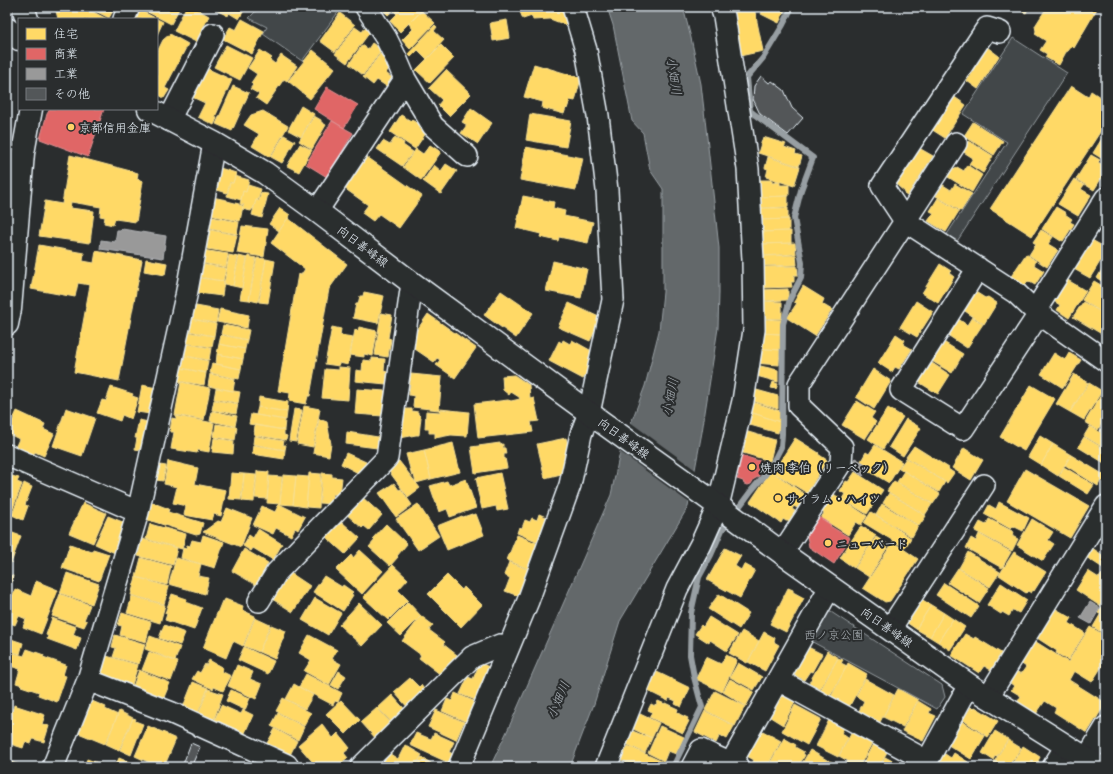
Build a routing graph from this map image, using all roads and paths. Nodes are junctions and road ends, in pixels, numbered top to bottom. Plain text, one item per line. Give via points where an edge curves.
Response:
1 (23, 7) edge
2 (129, 7) edge
3 (366, 7) edge
4 (572, 7) edge
5 (721, 7) edge
6 (27, 18) edge
7 (124, 18) edge
8 (7, 29) edge
9 (1000, 32) dead end
10 (213, 34) dead end
11 (18, 38) edge
12 (405, 79) junction
13 (31, 110) edge
14 (151, 110) edge
15 (169, 120) junction
16 (214, 143) junction
17 (956, 143) dead end
18 (467, 156) dead end
19 (1106, 198) edge
20 (317, 211) junction
21 (905, 221) junction
22 (978, 268) junction
23 (412, 283) junction
24 (1037, 312) junction
25 (7, 324) edge
26 (1106, 361) edge
27 (596, 418) junction
28 (7, 455) edge
29 (984, 485) dead end
30 (1106, 506) edge
31 (724, 510) junction
32 (138, 512) junction
33 (782, 553) junction
34 (830, 587) junction
35 (259, 601) dead end
36 (890, 630) junction
37 (508, 649) junction
38 (88, 680) junction
39 (778, 680) junction
40 (969, 685) junction
41 (988, 697) junction
42 (1106, 727) edge
43 (1066, 746) junction
44 (1094, 763) edge
45 (926, 764) edge
46 (735, 765) edge
47 (53, 767) edge
48 (288, 767) edge
49 (361, 767) edge
50 (459, 767) edge
51 (606, 767) edge
52 (692, 767) edge
53 (1052, 767) edge

1 - 6 main road
2 - 7 street
3 - 12 street via 386,38
4 - 27 street via 586,50 598,116 612,256 613,300
5 - 31 street via 748,168 754,330
8 - 11 main road
9 - 21 street via 987,28 882,186
10 - 15 street
12 - 18 street via 433,126
12 - 20 street
13 - 25 main road via 23,153
14 - 15 main road, 向日善峰線
15 - 16 main road, 向日善峰線
16 - 20 main road, 向日善峰線 via 265,173
16 - 32 street via 186,296
17 - 21 street
19 - 24 street
20 - 23 main road, 向日善峰線
21 - 22 street
21 - 33 street via 799,384 799,406 842,447 841,463
22 - 24 street via 1016,293
22 - 24 street via 901,390 964,429
23 - 27 main road, 向日善峰線
23 - 35 street via 387,458 276,572
24 - 26 street
27 - 31 main road, 向日善峰線
27 - 37 street via 582,434 570,485
28 - 32 street
29 - 36 street
30 - 41 street
31 - 33 main road, 向日善峰線
31 - 51 street via 701,544 677,589
32 - 38 street
33 - 34 main road, 向日善峰線
34 - 36 main road, 向日善峰線
34 - 39 street
36 - 40 main road, 向日善峰線
37 - 49 street via 500,646 472,657
37 - 50 street
38 - 47 street
38 - 48 street via 189,721
39 - 45 street
39 - 46 street
40 - 41 main road, 向日善峰線
40 - 45 street
41 - 43 main road, 向日善峰線
42 - 44 street
43 - 44 main road, 向日善峰線
43 - 53 street
46 - 52 street via 701,750

